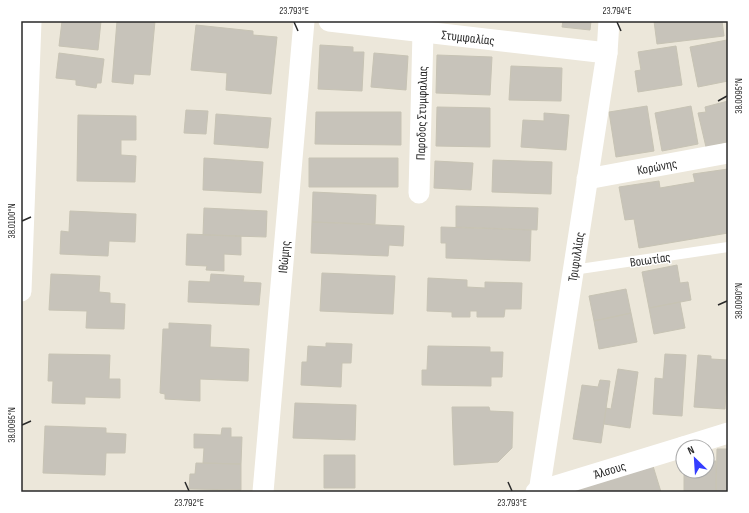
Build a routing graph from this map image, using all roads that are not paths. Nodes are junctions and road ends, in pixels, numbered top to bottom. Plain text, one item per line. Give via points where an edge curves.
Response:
1 (304, 21) edge
2 (329, 21) edge
3 (610, 21) edge
4 (423, 32) junction
5 (28, 33) edge
6 (607, 52) junction
7 (728, 153) edge
8 (586, 179) junction
9 (419, 193) dead end
10 (728, 248) edge
11 (573, 270) junction
12 (21, 291) edge
13 (728, 433) edge
14 (709, 439) edge
15 (675, 449) edge
16 (263, 492) edge
17 (538, 492) edge

1 - 16 street, Ιθώμης
2 - 4 street, Στυμφαλίας
3 - 6 street, Τριφυλλίας
4 - 6 street, Στυμφαλίας
4 - 9 street, Παροδος Στυμφαλιας
5 - 12 street
6 - 8 street, Τριφυλλίας
7 - 8 street, Κορώνης
8 - 11 street, Τριφυλλίας
10 - 11 lane, Βοιωτίας
11 - 17 street, Τριφυλλίας
13 - 14 street, Άλσους
15 - 17 street, Άλσους

